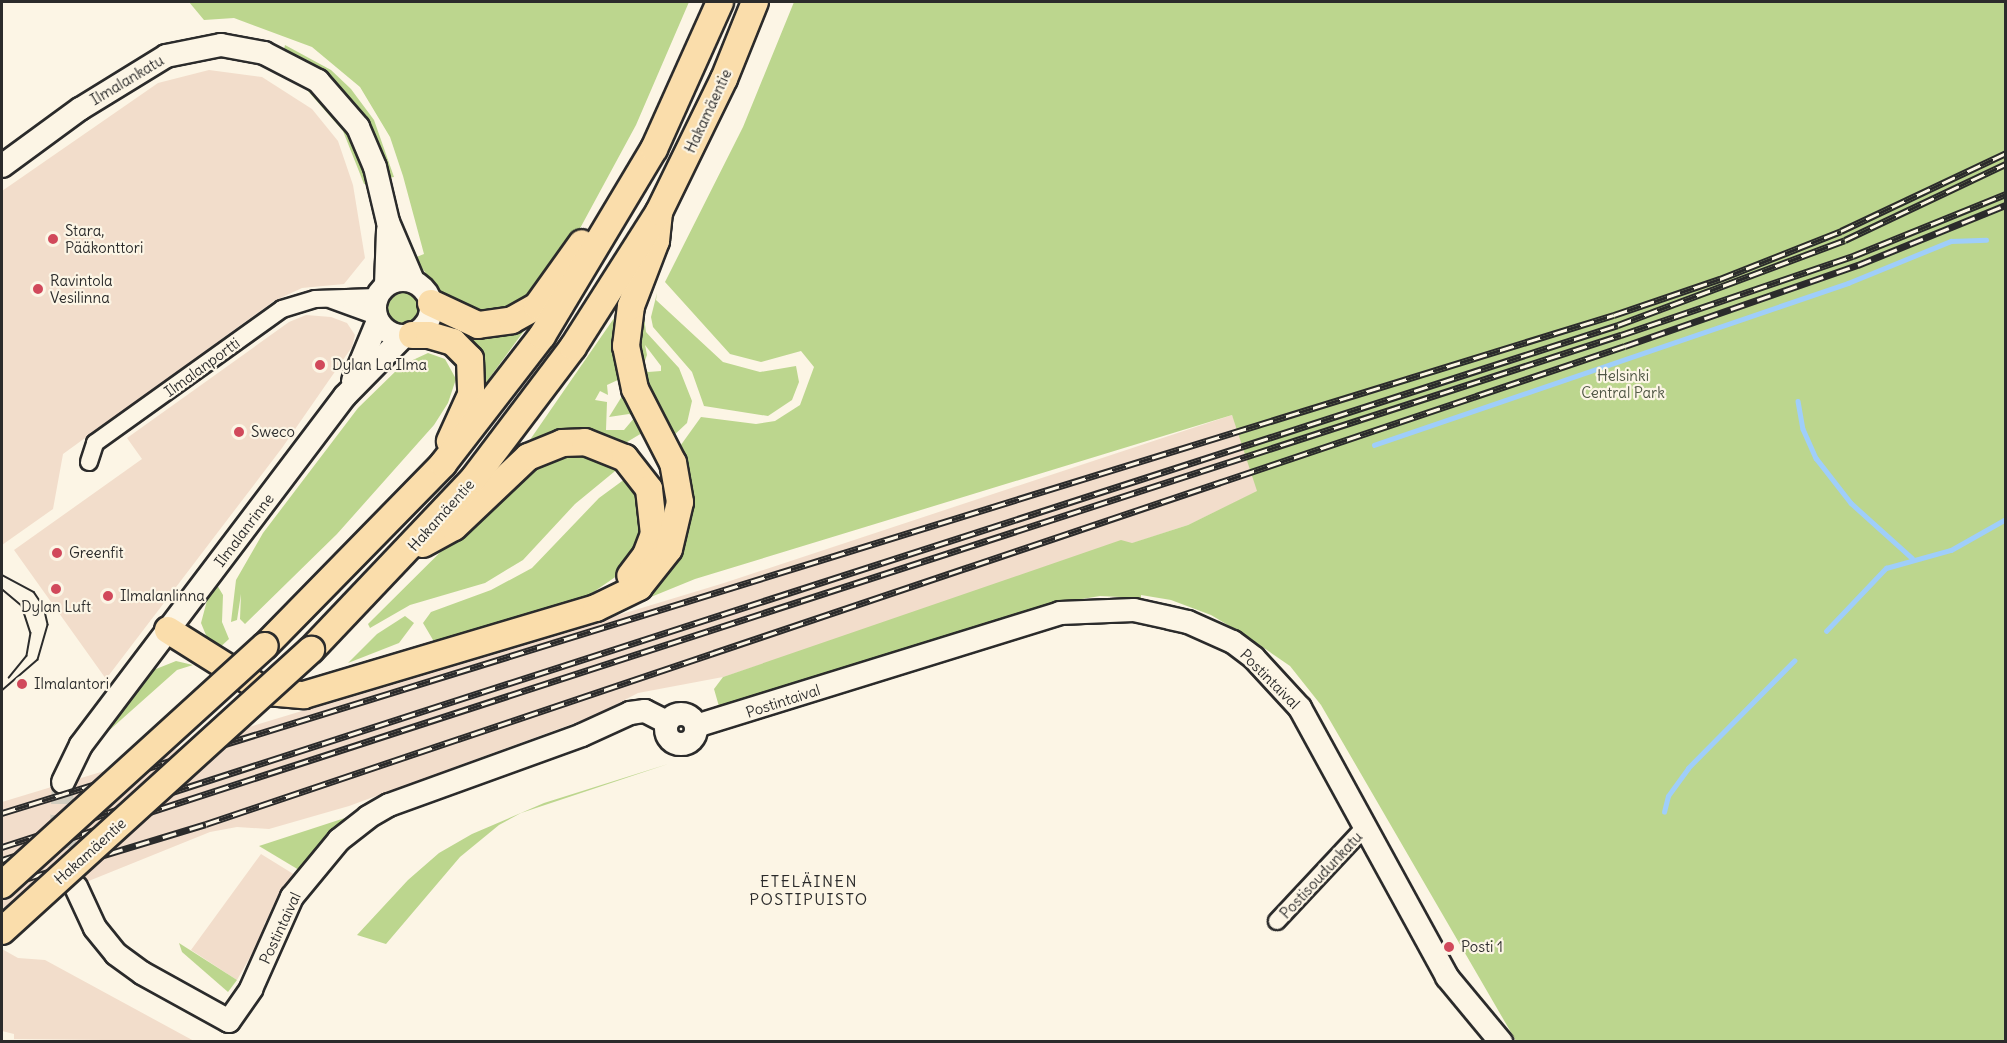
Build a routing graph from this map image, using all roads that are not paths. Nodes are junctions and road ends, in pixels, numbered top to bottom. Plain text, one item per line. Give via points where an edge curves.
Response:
1 (720, 2) edge
2 (756, 2) edge
3 (2, 166) edge
4 (624, 204) junction
5 (659, 212) junction
6 (388, 222) junction
7 (413, 281) junction
8 (431, 303) junction
9 (379, 305) junction
10 (407, 336) junction
11 (345, 396) junction
12 (89, 462) dead end
13 (444, 464) junction
14 (405, 554) junction
15 (568, 615) junction
16 (168, 630) junction
17 (63, 782) tunnel mouth
18 (1364, 828) junction
19 (2, 885) edge
20 (76, 886) tunnel mouth
21 (1277, 921) dead end
22 (2, 932) edge
23 (1502, 1041) edge

1 - 4 main road via 654,149
2 - 5 main road, Hakamäentie via 724,79
3 - 6 street, Ilmalankatu via 80,109 166,56 195,47 244,47 302,70 347,110 369,149
4 - 8 main road via 587,236 551,289 524,315 503,323 477,325
4 - 13 main road via 542,336
5 - 14 main road, Hakamäentie via 521,420
5 - 15 main road via 656,241 631,306 626,346 635,389 673,463 680,492 679,514 664,558 630,593
6 - 7 street, Ilmalankatu
6 - 9 street, Ilmalankatu
7 - 8 street via 427,292
7 - 9 street via 399,280
8 - 10 street via 427,324
9 - 10 street via 393,335
9 - 11 street, Ilmalanrinne
9 - 12 street, Ilmalanportti via 354,296 299,302 282,309 95,443
10 - 11 street, Ilmalanrinne
10 - 13 main road via 429,335 453,342 463,349 473,371 471,395 453,429
11 - 16 street, Ilmalanrinne
13 - 19 main road, bridge via 265,646
14 - 15 main road via 454,527 503,477 539,450 585,442 618,453 645,481 655,521 646,555 624,582
14 - 22 main road, Hakamäentie, bridge via 311,650
15 - 16 main road via 328,690 286,696 250,683
16 - 17 street, Ilmalanrinne via 81,745
18 - 20 street, Postintaival via 1300,708 1254,658 1209,630 1134,610 1060,613 696,726 691,717 680,713 667,722 645,711 630,713 582,735 389,805 339,840 292,897 251,989 230,1021 142,973 116,954 95,928
18 - 21 street, Postisoudunkatu
18 - 23 street, Postintaival via 1447,977

